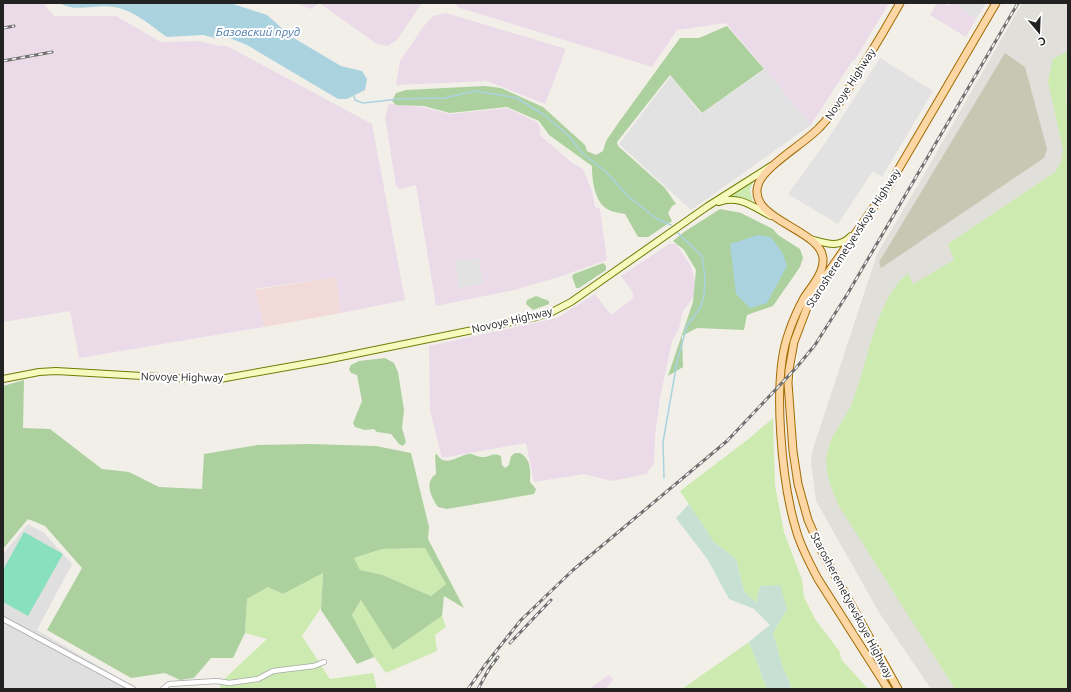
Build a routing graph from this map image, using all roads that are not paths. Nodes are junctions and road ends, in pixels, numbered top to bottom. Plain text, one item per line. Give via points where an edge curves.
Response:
1 (900, 3) edge
2 (996, 3) edge
3 (779, 161) junction
4 (708, 206) junction
5 (774, 217) junction
6 (858, 230) junction
7 (810, 239) junction
8 (3, 379) edge
9 (3, 619) edge
10 (324, 662) dead end
11 (133, 689) edge
12 (163, 689) edge
13 (888, 689) edge
14 (898, 689) edge

1 - 3 main road, Novoye Highway via 831,115 810,137
2 - 6 main road, Starosheremetyevskoye Highway via 888,187
3 - 4 main road, Novoye Highway
3 - 5 main road via 758,185 759,198
4 - 5 main road via 723,200 739,200
4 - 8 main road, Novoye Highway via 571,302 536,317 220,379 56,372 39,372
5 - 7 main road
6 - 7 main road via 849,239 838,244
6 - 14 main road, Starosheremetyevskoye Highway via 818,287 800,324 788,383 791,432 802,504 814,535
7 - 13 main road, Starosheremetyevskoye Highway via 819,247 824,261 788,334 780,369 783,452 789,495 797,532 809,563
9 - 11 street
10 - 12 street via 314,666 273,671 258,679 229,683 217,681 169,684

